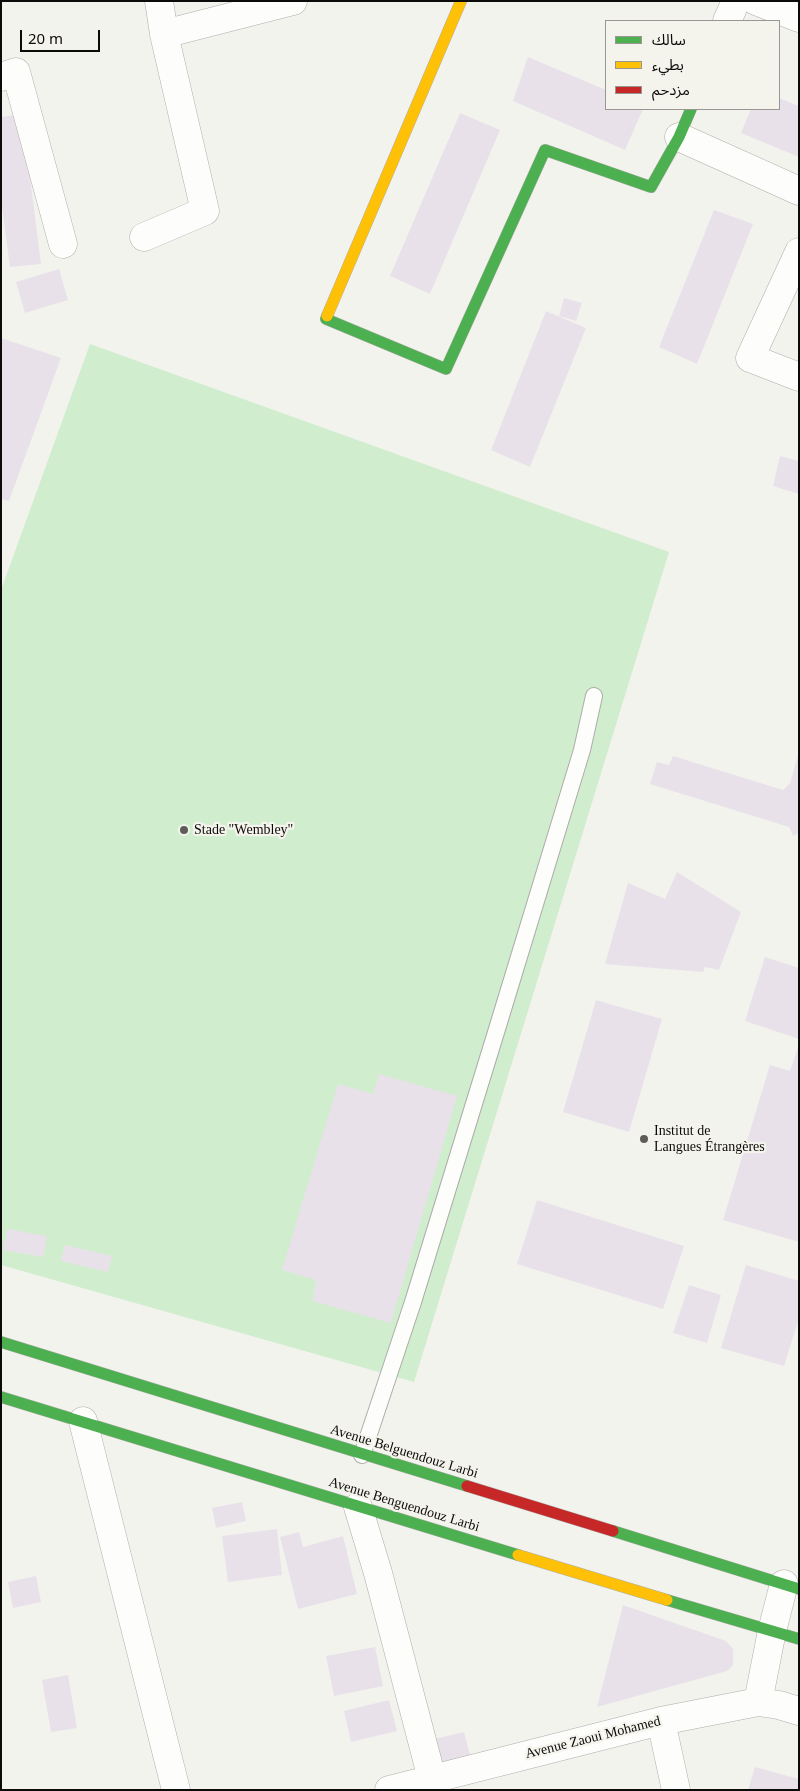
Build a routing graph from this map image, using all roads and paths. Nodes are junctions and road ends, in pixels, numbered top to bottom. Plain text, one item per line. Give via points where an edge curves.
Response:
1 (159, 1) edge
2 (293, 1) edge
3 (461, 1) edge
4 (736, 1) edge
5 (756, 1) edge
6 (799, 18) edge
7 (727, 20) edge
8 (164, 34) junction
9 (1, 77) edge
10 (691, 110) edge
11 (679, 137) junction
12 (799, 191) edge
13 (144, 237) dead end
14 (63, 244) dead end
15 (799, 252) edge
16 (799, 377) edge
17 (594, 696) dead end
18 (1, 1342) edge
19 (1, 1397) edge
20 (83, 1421) junction
21 (362, 1455) junction
22 (358, 1507) junction
23 (791, 1587) edge
24 (772, 1631) junction
25 (799, 1639) edge
26 (758, 1702) junction
27 (799, 1711) edge
28 (660, 1721) junction
29 (433, 1784) edge
30 (176, 1790) edge
31 (389, 1790) edge
32 (676, 1790) edge

1 - 8 street
2 - 8 street
3 - 11 main road via 326,319 446,369 545,150 651,187
4 - 7 street
5 - 6 street
8 - 13 street via 205,211
9 - 14 street via 16,72
10 - 11 main road
11 - 12 street
15 - 16 street via 750,358
17 - 21 lane via 582,750 500,1020
18 - 21 main road, Avenue Belguendouz Larbi
19 - 20 main road, Avenue Benguendouz Larbi
20 - 22 main road, Avenue Benguendouz Larbi
20 - 30 street
21 - 23 main road, Avenue Belguendouz Larbi
22 - 24 main road, Avenue Benguendouz Larbi
22 - 29 street
23 - 24 street
24 - 25 main road, Avenue Benguendouz Larbi
24 - 26 street
26 - 27 street, Avenue Zaoui Mohamed
26 - 28 street, Avenue Zaoui Mohamed
28 - 29 street, Avenue Zaoui Mohamed
28 - 32 street
29 - 31 street, Avenue Zaoui Mohamed

